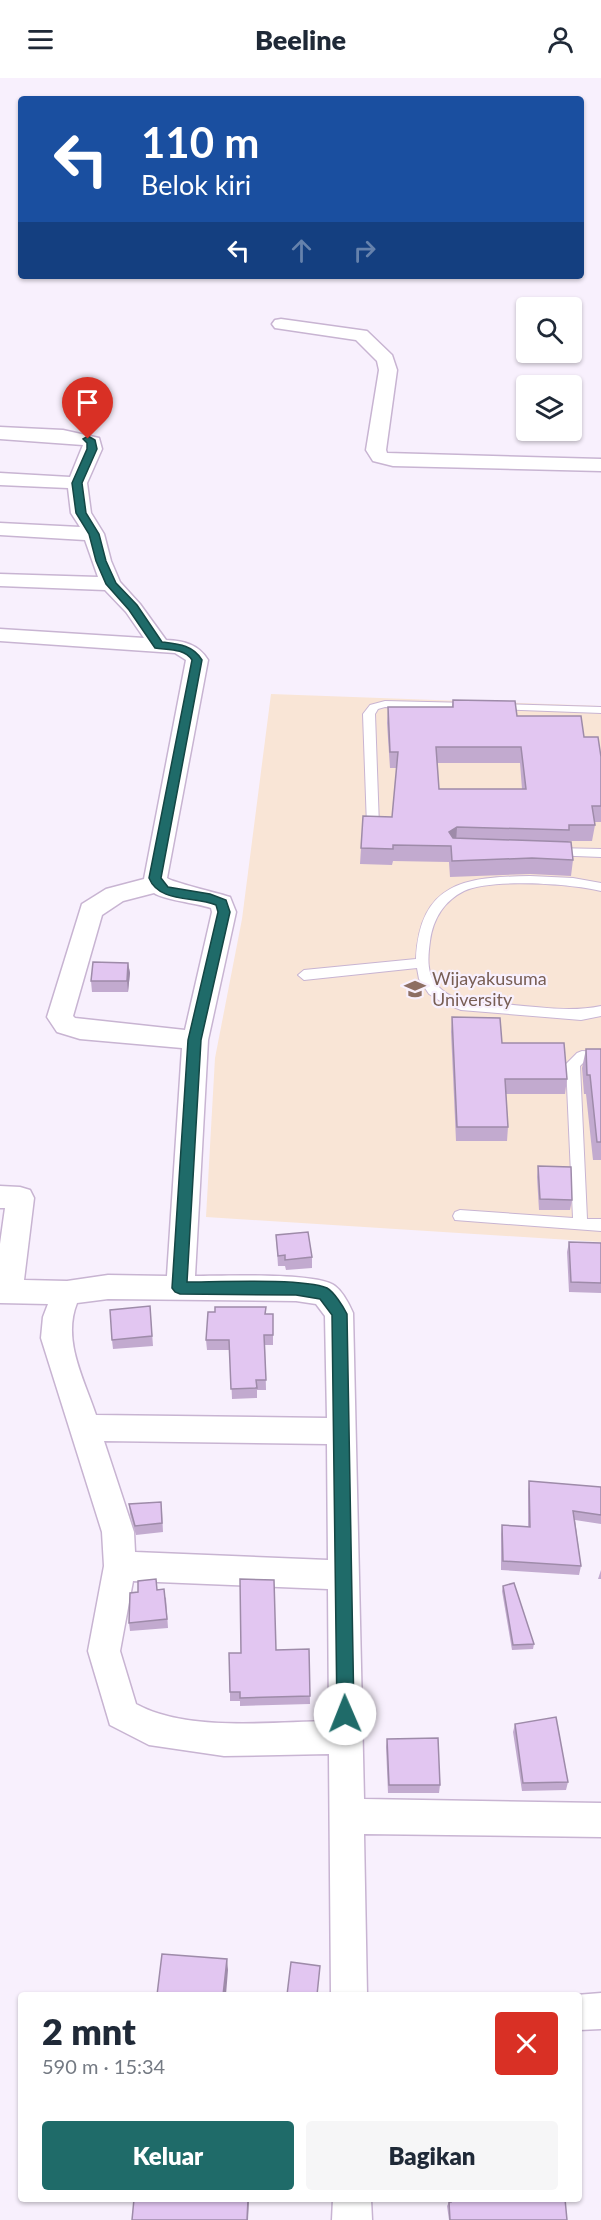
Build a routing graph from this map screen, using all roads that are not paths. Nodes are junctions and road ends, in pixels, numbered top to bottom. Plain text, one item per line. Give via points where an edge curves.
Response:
1 (281, 324) dead end
2 (0, 433) edge
3 (601, 465) edge
4 (0, 478) edge
5 (77, 483) junction
6 (0, 528) edge
7 (94, 534) junction
8 (0, 580) edge
9 (111, 584) junction
10 (0, 635) edge
11 (159, 645) junction
12 (601, 710) edge
13 (373, 826) edge
14 (537, 851) edge
15 (601, 853) edge
16 (158, 884) junction
17 (601, 887) edge
18 (422, 963) junction
19 (304, 975) dead end
20 (601, 1011) edge
21 (195, 1040) junction
22 (601, 1057) edge
23 (0, 1197) edge
24 (460, 1216) dead end
25 (580, 1224) junction
26 (601, 1225) edge
27 (180, 1288) junction
28 (4, 1291) edge
29 (67, 1293) junction
30 (85, 1428) junction
31 (342, 1431) junction
32 (120, 1566) junction
33 (344, 1575) junction
34 (346, 1737) junction
35 (346, 1816) junction
36 (601, 1820) edge
37 (349, 1992) edge
38 (601, 2011) edge
39 (582, 2012) edge
40 (352, 2202) edge
41 (352, 2220) edge

1 - 3 street via 361,335 386,359 388,370 376,450 380,457
2 - 5 street via 88,439 92,449
4 - 5 street
5 - 7 street via 81,513
6 - 7 street
7 - 9 street
8 - 9 street
9 - 11 street
10 - 11 street
11 - 16 street via 178,647 193,653 197,660 158,855
12 - 13 lane via 385,704 374,707 369,714
14 - 15 lane
16 - 21 street via 165,890 221,903 224,912
16 - 21 street via 115,895 91,910 60,1017 66,1025 80,1030
17 - 18 lane via 503,881 463,886 446,897 424,927
18 - 19 lane
18 - 20 lane via 426,982 444,999 461,1005 581,1015
21 - 27 street
22 - 25 lane via 582,1056 573,1064
23 - 28 street via 20,1198
24 - 25 lane
25 - 26 lane
27 - 29 street via 108,1287
27 - 31 street via 296,1289 324,1293 339,1314
28 - 29 street
29 - 30 street via 57,1317 56,1338
30 - 31 street
30 - 32 street via 118,1532
31 - 33 street
32 - 33 street
32 - 34 street via 104,1651 122,1714 149,1729 224,1740
33 - 34 street
34 - 35 street
35 - 36 street
35 - 37 street
38 - 39 street
40 - 41 street

